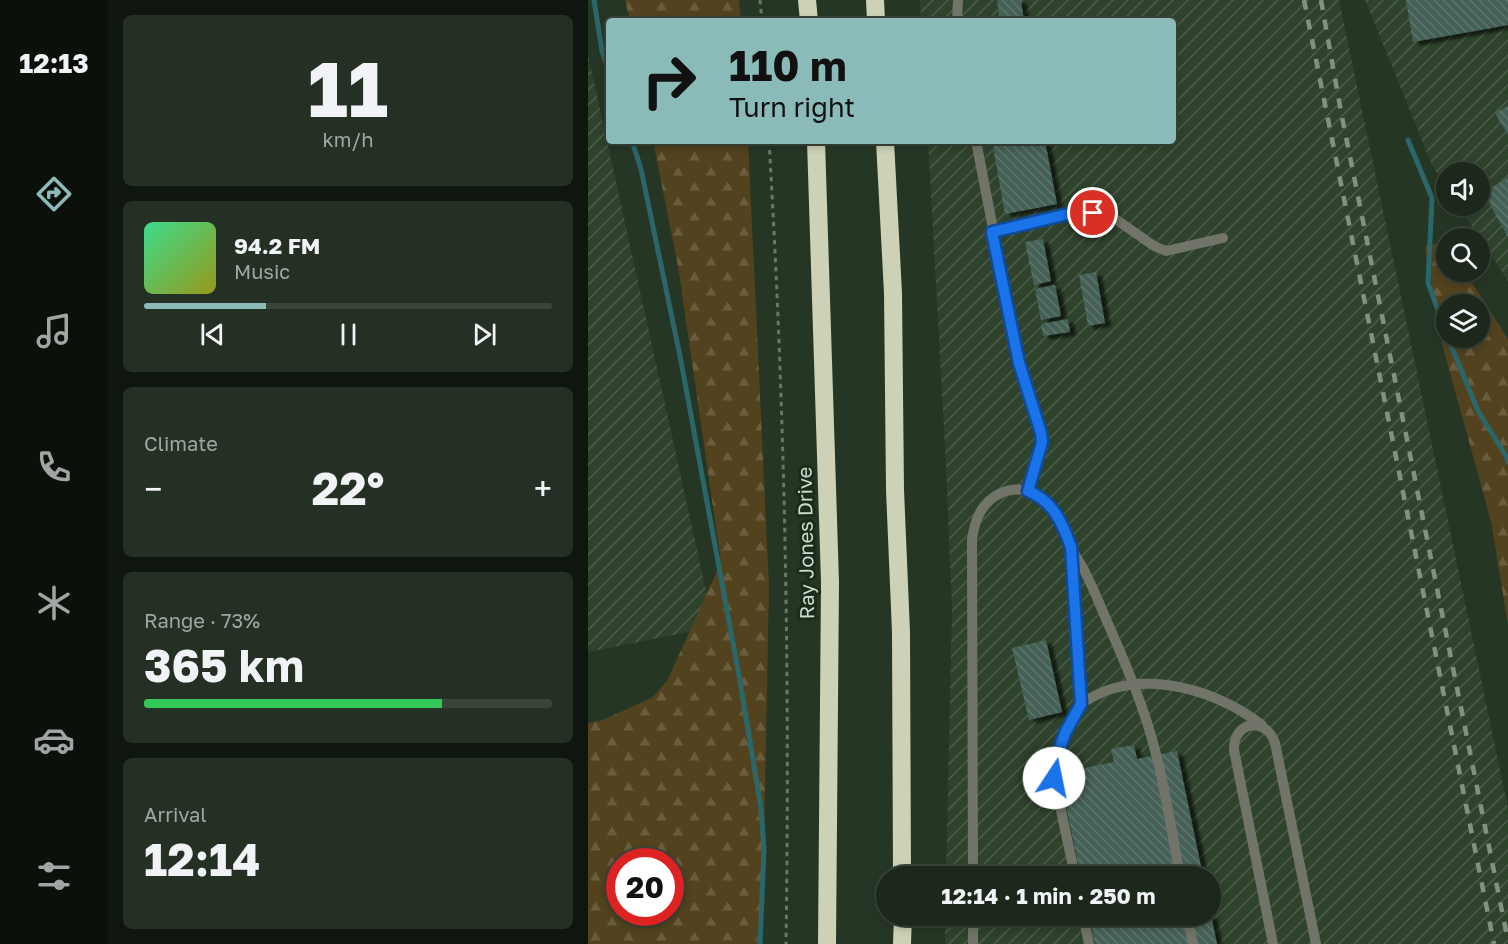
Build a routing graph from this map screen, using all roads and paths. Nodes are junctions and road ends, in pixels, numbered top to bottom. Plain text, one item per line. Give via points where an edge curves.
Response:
1 (760, 0) edge
2 (807, 0) edge
3 (875, 0) edge
4 (958, 0) edge
5 (762, 18) edge
6 (809, 18) edge
7 (876, 18) edge
8 (957, 18) edge
9 (769, 144) edge
10 (816, 144) edge
11 (885, 144) edge
12 (977, 144) edge
13 (992, 232) junction
14 (1223, 238) dead end
15 (1028, 491) junction
16 (1071, 547) junction
17 (1134, 685) junction
18 (1081, 704) junction
19 (1267, 730) junction
20 (902, 866) edge
21 (973, 866) edge
22 (1073, 866) edge
23 (1178, 866) edge
24 (903, 926) edge
25 (973, 926) edge
26 (1085, 926) edge
27 (1189, 926) edge
28 (786, 944) edge
29 (827, 944) edge
30 (902, 944) edge
31 (973, 944) edge
32 (1089, 944) edge
33 (1193, 944) edge
34 (1273, 944) edge
35 (1316, 944) edge

1 - 5 path
2 - 6 highway
3 - 7 highway
4 - 8 lane
9 - 28 path via 778,294 786,581
10 - 29 highway, Ray Jones Drive via 830,582
11 - 20 highway via 896,409
12 - 13 lane
13 - 14 lane via 1068,214 1093,213 1114,218 1166,251
13 - 15 lane via 1019,363 1041,433
15 - 16 lane via 1052,506
15 - 21 lane via 1012,489 996,495 982,509 974,527
16 - 17 lane
16 - 18 lane
17 - 18 lane via 1102,692
17 - 19 lane via 1182,687 1210,695 1231,704
17 - 23 lane via 1155,752
18 - 22 lane via 1065,733 1054,771
19 - 34 lane via 1258,725 1245,728 1234,743
19 - 35 lane via 1275,743
24 - 30 highway
25 - 31 lane
26 - 32 lane
27 - 33 lane

